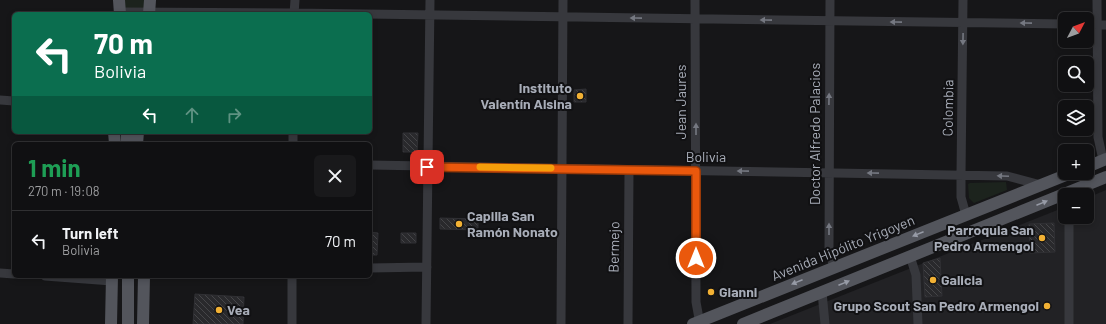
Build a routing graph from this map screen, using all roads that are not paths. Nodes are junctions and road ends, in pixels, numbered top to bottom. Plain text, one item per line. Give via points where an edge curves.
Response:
1 (119, 0) edge
2 (295, 0) edge
3 (430, 0) edge
4 (562, 0) edge
5 (695, 0) edge
6 (830, 0) edge
7 (963, 0) edge
8 (1097, 0) edge
9 (149, 8) edge
10 (120, 12) edge
11 (126, 12) edge
12 (265, 12) edge
13 (294, 12) edge
14 (372, 14) edge
15 (430, 15) junction
16 (562, 17) junction
17 (695, 18) junction
18 (830, 20) junction
19 (963, 22) junction
20 (1058, 24) edge
21 (1101, 25) edge
22 (0, 100) edge
23 (12, 101) edge
24 (1105, 160) edge
25 (1094, 164) edge
26 (372, 165) edge
27 (427, 167) junction
28 (562, 168) junction
29 (629, 171) junction
30 (696, 171) junction
31 (828, 172) junction
32 (961, 175) junction
33 (1106, 177) edge
34 (1058, 178) edge
35 (1041, 185) junction
36 (1082, 188) edge
37 (1058, 198) edge
38 (966, 215) junction
39 (1069, 224) edge
40 (910, 256) junction
41 (427, 267) junction
42 (372, 268) edge
43 (834, 268) junction
44 (0, 273) edge
45 (12, 274) edge
46 (112, 278) edge
47 (128, 278) edge
48 (144, 278) edge
49 (292, 278) edge
50 (822, 292) junction
51 (697, 323) edge
52 (111, 324) edge
53 (128, 324) edge
54 (143, 324) edge
55 (292, 324) edge
56 (426, 324) edge
57 (561, 324) edge
58 (628, 324) edge
59 (743, 324) edge
60 (825, 324) edge
61 (918, 324) edge
62 (1069, 324) edge

1 - 10 main road
2 - 13 street
3 - 15 street
4 - 16 street
5 - 17 street, Jean Jaures
6 - 18 street, Doctor Alfredo Palacios
7 - 19 street, Colombia
8 - 21 street
9 - 11 street
9 - 12 street
14 - 15 street
15 - 16 street
15 - 27 street
17 -> 16 street
16 - 28 street
18 -> 17 street
30 -> 17 street, Jean Jaures
19 -> 18 street
31 -> 18 street, Doctor Alfredo Palacios
20 -> 19 street
19 -> 32 street, Colombia
21 - 24 street via 1098,138
22 - 23 street
24 - 25 main road
26 - 27 street, Bolivia
27 - 28 street, Bolivia
27 - 41 street
28 - 29 street, Bolivia
28 - 57 street
29 - 30 street, Bolivia
29 - 58 street, Bermejo
31 -> 30 street, Bolivia
30 - 51 street, Jean Jaures
32 -> 31 street, Bolivia
43 -> 31 street, Doctor Alfredo Palacios via 829,249
35 -> 32 street, Bolivia via 1007,176
32 - 38 street, Colombia via 961,197
33 - 36 main road
34 - 35 main road, Avenida Hipólito Yrigoyen
35 - 38 main road, Avenida Hipólito Yrigoyen
40 -> 37 main road
38 -> 43 main road, Avenida Hipólito Yrigoyen
39 - 62 street
50 -> 40 main road
40 - 61 street via 916,275
41 - 42 street
41 - 56 street
43 -> 51 main road, Avenida Hipólito Yrigoyen
44 - 45 street
46 - 52 main road
47 - 53 main road
48 - 54 main road
49 - 55 street
50 - 59 main road
50 - 60 street

